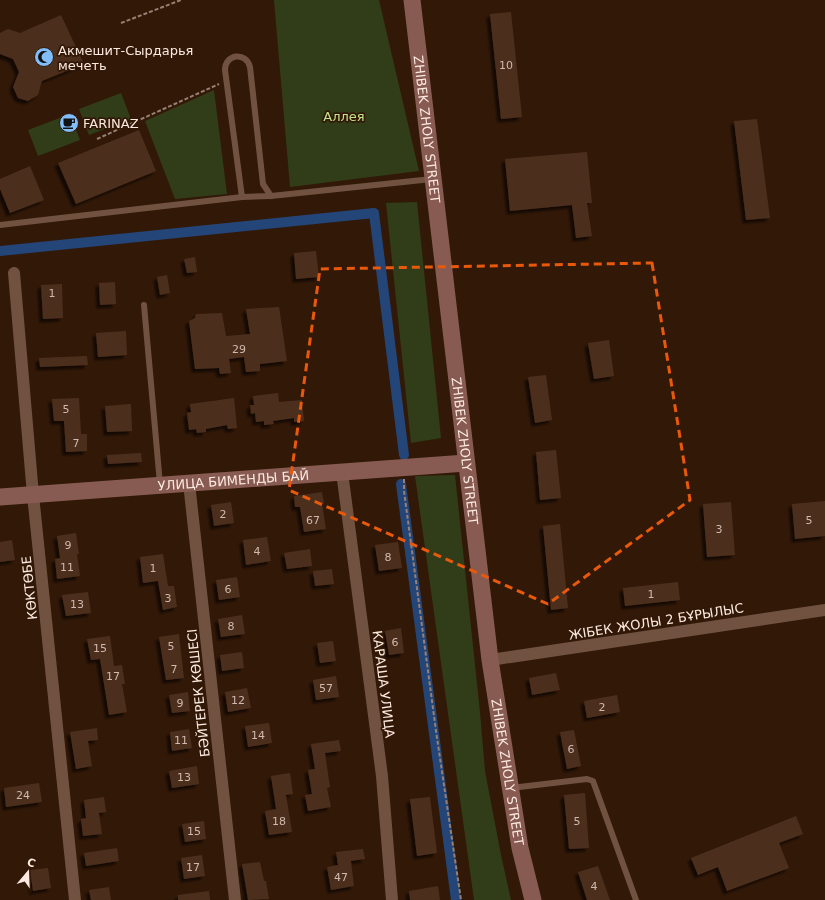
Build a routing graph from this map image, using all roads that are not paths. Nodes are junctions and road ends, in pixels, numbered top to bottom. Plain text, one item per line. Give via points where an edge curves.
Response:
1 (412, 0) edge
2 (432, 179) junction
3 (271, 196) junction
4 (242, 197) junction
5 (0, 225) edge
6 (14, 272) dead end
7 (144, 305) dead end
8 (466, 463) junction
9 (342, 472) junction
10 (189, 483) junction
11 (160, 486) junction
12 (33, 495) junction
13 (0, 497) edge
14 (825, 610) edge
15 (490, 660) junction
16 (511, 788) junction
17 (75, 900) edge
18 (235, 900) edge
19 (392, 900) edge
20 (533, 900) edge
21 (636, 900) edge

1 - 2 main road, ZHIBEK ZHOLY STREET
2 - 3 lane
2 - 8 main road, ZHIBEK ZHOLY STREET
3 - 4 lane
3 - 4 lane via 263,184 249,61 241,57 230,58 225,70
4 - 5 lane
6 - 12 street, КӨКТӨБЕ
7 - 11 lane
8 - 9 main road, УЛИЦА БИМЕНДЫ БАЙ
8 - 15 main road, ZHIBEK ZHOLY STREET
9 - 10 main road, УЛИЦА БИМЕНДЫ БАЙ
9 - 19 street, КАРАША УЛИЦА via 382,776
10 - 11 main road, УЛИЦА БИМЕНДЫ БАЙ
10 - 18 street, БӘЙТЕРЕК КӨШЕСІ
11 - 12 main road, УЛИЦА БИМЕНДЫ БАЙ
12 - 13 main road, УЛИЦА БИМЕНДЫ БАЙ
12 - 17 street, КӨКТӨБЕ
14 - 15 street, ЖІБЕК ЖОЛЫ 2 БҰРЫЛЫС
15 - 16 main road, ZHIBEK ZHOLY STREET
16 - 20 main road, ZHIBEK ZHOLY STREET via 520,848
16 - 21 lane via 587,779 593,781

